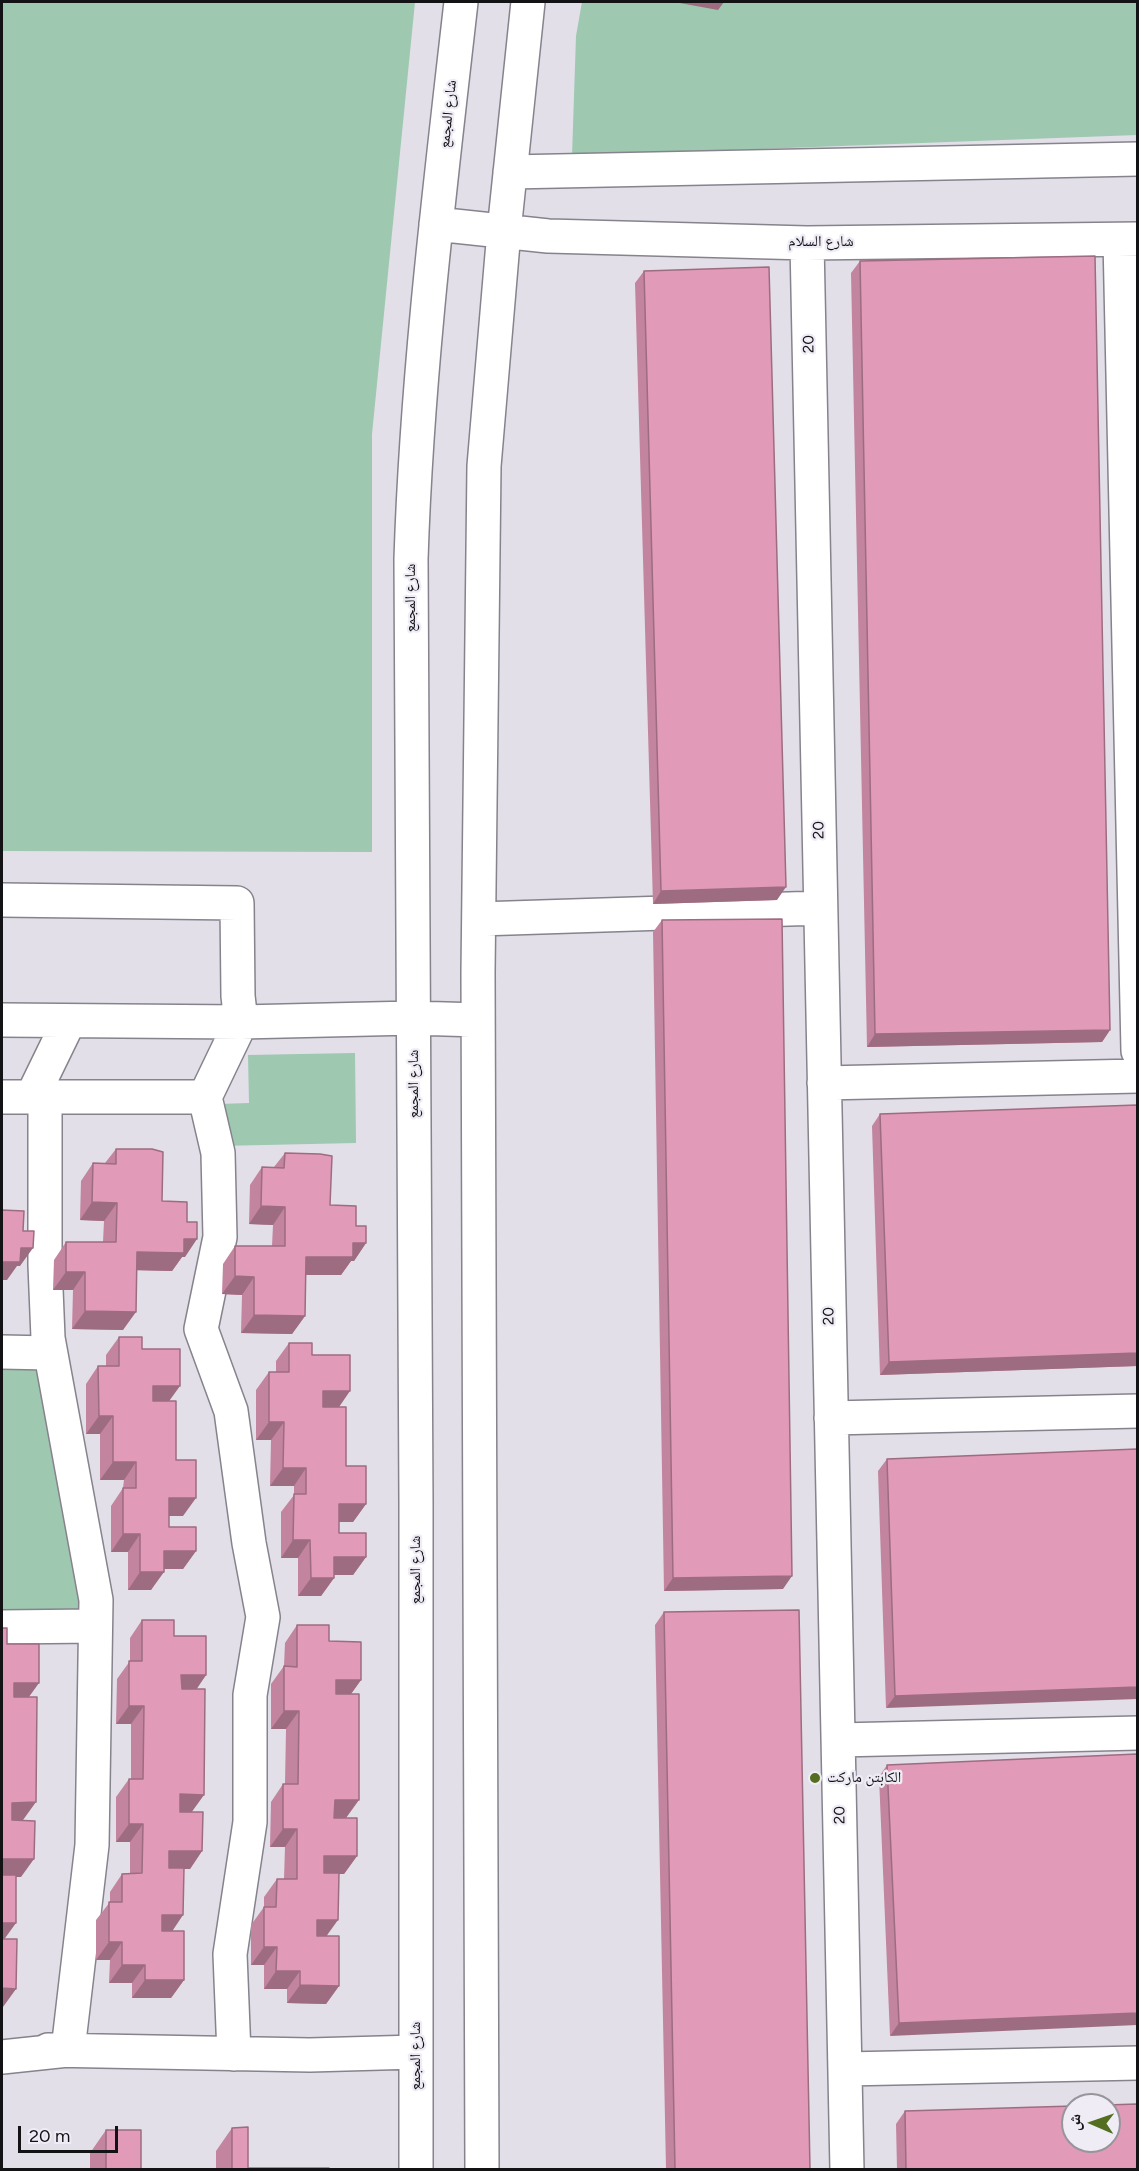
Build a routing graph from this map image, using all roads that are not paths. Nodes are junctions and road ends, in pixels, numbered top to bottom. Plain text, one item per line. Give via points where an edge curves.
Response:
1 (461, 2) edge
2 (528, 2) edge
3 (1137, 159) edge
4 (510, 172) junction
5 (548, 172) junction
6 (436, 224) junction
7 (504, 231) junction
8 (548, 236) junction
9 (1128, 239) edge
10 (807, 243) junction
11 (2, 900) edge
12 (820, 908) junction
13 (479, 919) junction
14 (413, 1018) junction
15 (2, 1020) edge
16 (478, 1020) junction
17 (69, 1021) junction
18 (241, 1022) junction
19 (1137, 1051) edge
20 (1137, 1076) edge
21 (824, 1083) junction
22 (26, 1097) edge
23 (205, 1097) junction
24 (2, 1352) edge
25 (50, 1353) junction
26 (1137, 1411) edge
27 (831, 1418) junction
28 (95, 1626) junction
29 (2, 1627) edge
30 (1137, 1733) edge
31 (838, 1740) junction
32 (68, 2050) junction
33 (416, 2052) junction
34 (234, 2054) junction
35 (2, 2056) edge
36 (1137, 2063) edge
37 (845, 2069) junction
38 (416, 2169) edge
39 (482, 2169) edge
40 (847, 2169) edge

1 - 6 street, شارع المجمع
2 - 4 street
3 - 5 street
4 - 5 street
4 - 7 street
5 - 8 street via 528,186 523,210 528,222
6 - 7 street, شارع السلام
6 - 14 street, شارع المجمع via 414,472 411,559
7 - 8 street, شارع السلام
7 - 13 street via 484,466
8 - 10 street, شارع السلام
9 - 10 street, شارع السلام
9 - 19 street
10 - 12 street, 20
11 - 18 street via 237,903
12 - 13 street
12 - 21 street, 20
13 - 16 street
14 - 16 street
14 - 18 street
14 - 33 street, شارع المجمع
15 - 17 street
16 - 39 street
17 - 18 street
17 - 22 street
18 - 23 street
20 - 21 street
21 - 27 street, 20
22 - 23 street
22 - 25 street via 45,1265
23 - 34 street via 218,1153 220,1237 201,1329 231,1412 262,1617 250,1695 250,1822 230,1954
24 - 25 street
25 - 28 street via 96,1600
26 - 27 street
27 - 31 street, 20
28 - 29 street
28 - 32 street via 92,1845
30 - 31 street
31 - 37 street, 20
32 - 34 street
32 - 35 street via 24,2050
33 - 34 street
33 - 38 street, شارع المجمع
36 - 37 street
37 - 40 street, 20

